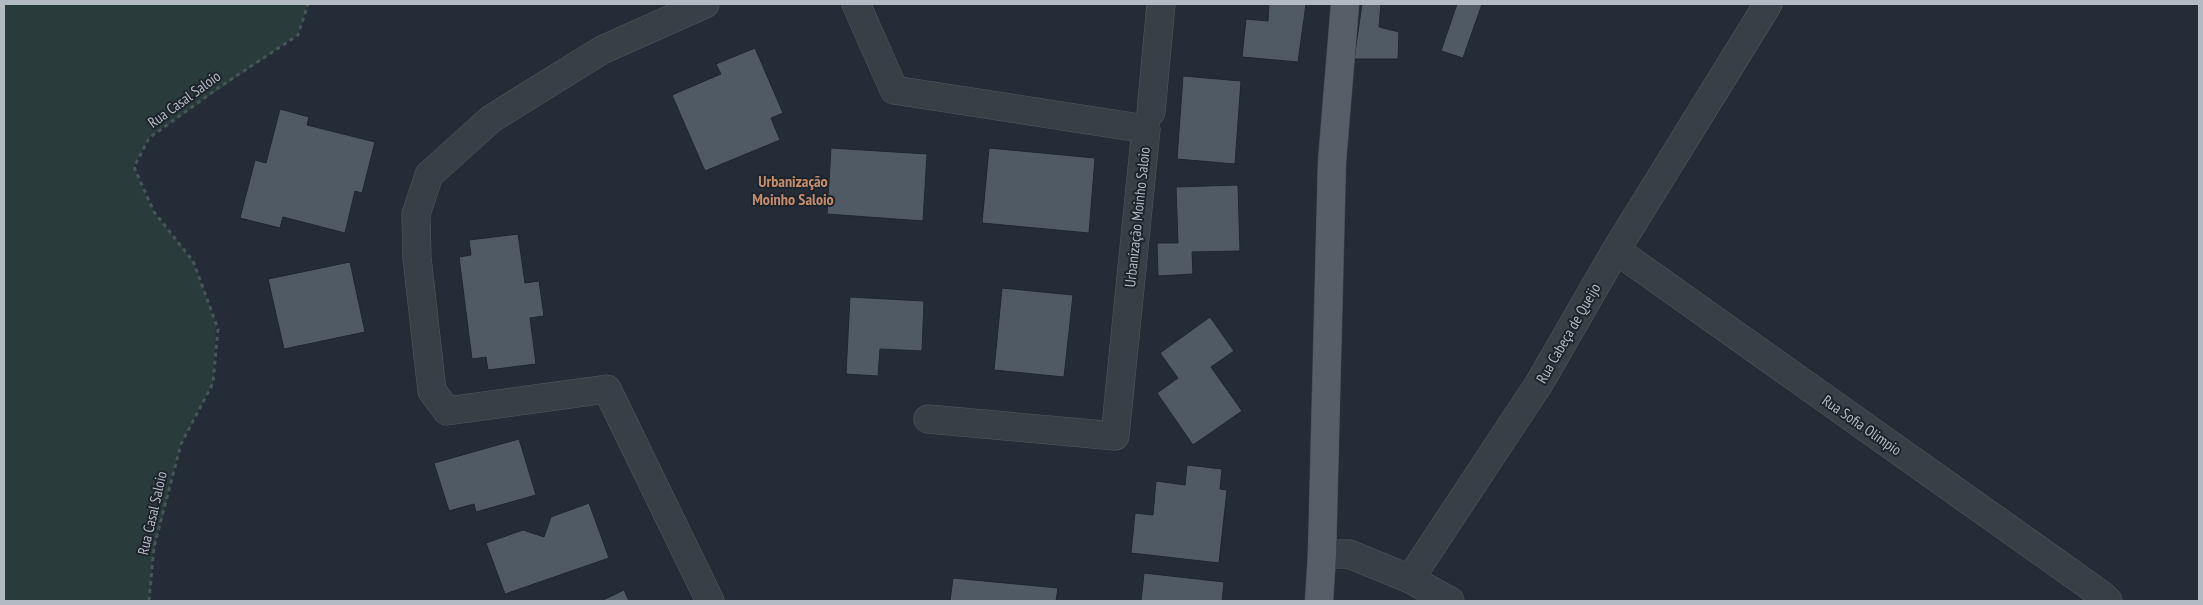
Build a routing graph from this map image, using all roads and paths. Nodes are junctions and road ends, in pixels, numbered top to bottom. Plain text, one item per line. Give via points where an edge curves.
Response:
1 (308, 4) edge
2 (705, 4) edge
3 (856, 4) edge
4 (1161, 4) edge
5 (1345, 4) edge
6 (1768, 4) edge
7 (1151, 112) dead end
8 (1616, 250) junction
9 (928, 419) dead end
10 (1322, 554) junction
11 (1410, 579) junction
12 (149, 601) edge
13 (710, 601) edge
14 (1319, 601) edge
15 (1450, 601) edge
16 (2108, 601) edge

1 - 12 path, Rua Casal Saloio via 298,35 149,138 134,167 154,212 193,261 218,329 213,383 181,444 158,530
2 - 13 street via 602,50 491,119 429,175 416,214 417,258 432,391 447,411 607,390
3 - 9 street, Urbanização Moinho Saloio via 894,90 1146,129 1114,436
4 - 7 street
5 - 10 main road via 1332,162
6 - 8 street, Rua Cabeça de Queijo
8 - 11 street, Rua Cabeça de Queijo via 1540,382
8 - 16 street, Rua Sofia Olimpio
10 - 11 street via 1349,554
10 - 14 main road
11 - 15 street

